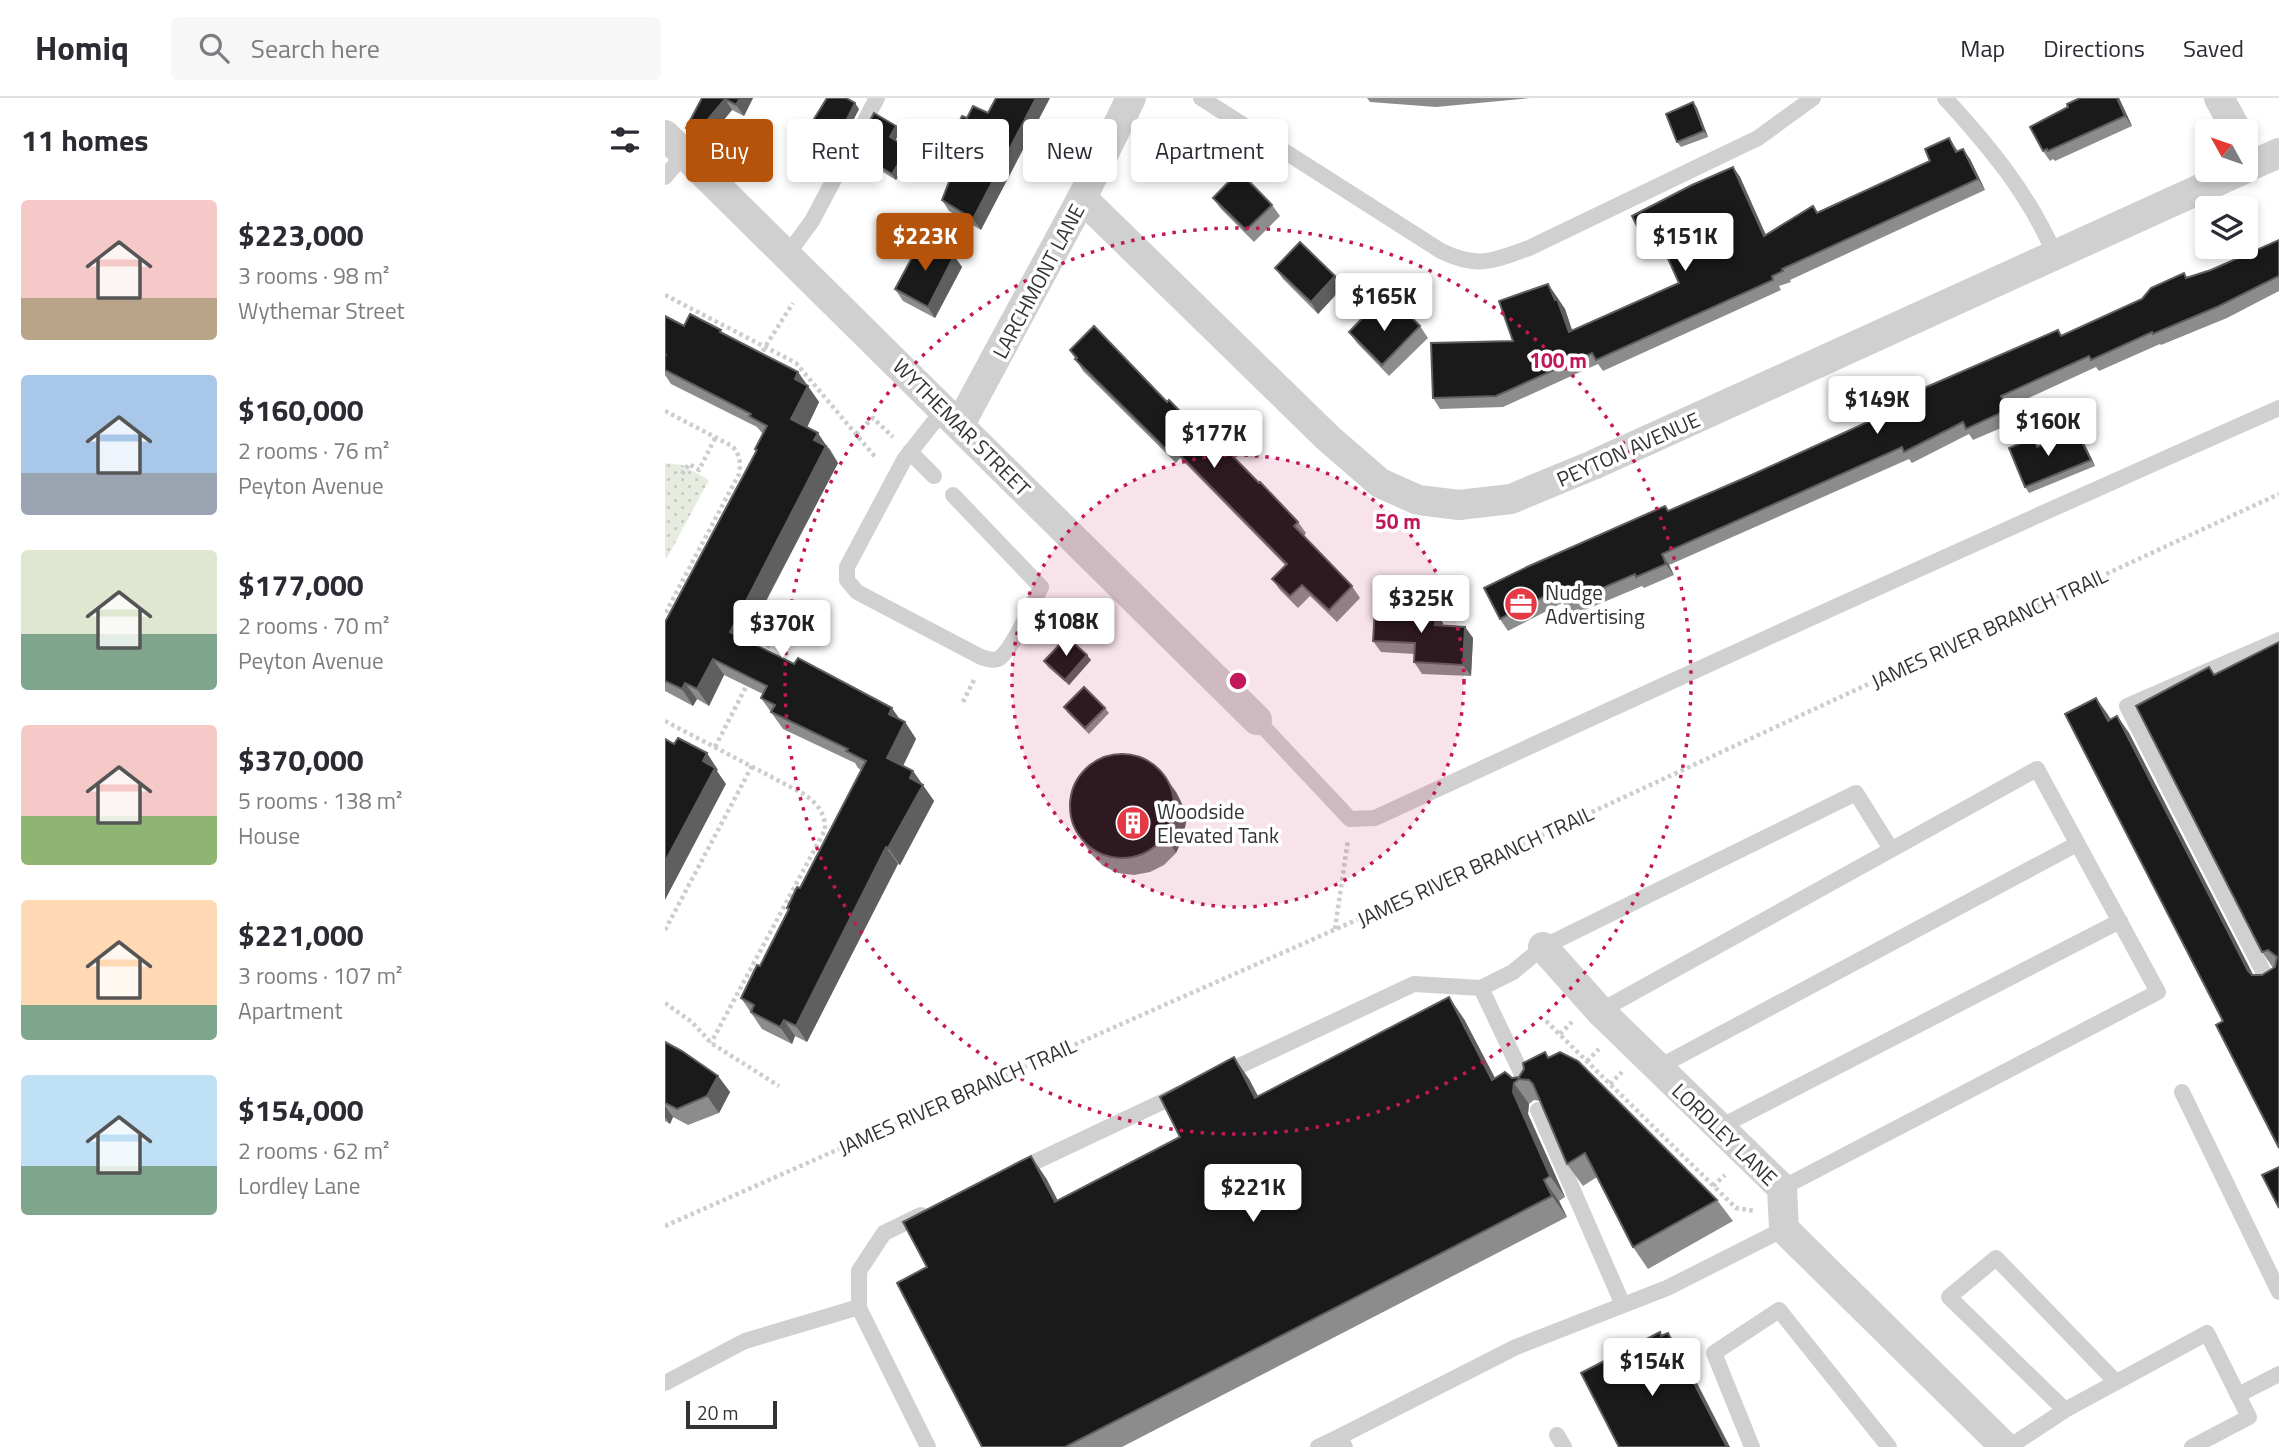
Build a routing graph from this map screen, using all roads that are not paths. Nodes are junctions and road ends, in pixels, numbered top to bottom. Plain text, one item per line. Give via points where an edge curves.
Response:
1 (877, 98) edge
2 (1131, 98) edge
3 (1201, 98) edge
4 (1813, 98) edge
5 (1945, 98) edge
6 (2219, 98) edge
7 (2230, 119) edge
8 (674, 144) edge
9 (665, 177) edge
10 (2209, 182) edge
11 (1082, 198) junction
12 (787, 255) junction
13 (2055, 255) junction
14 (2279, 408) edge
15 (952, 417) junction
16 (910, 452) junction
17 (934, 477) dead end
18 (953, 495) dead end
19 (2279, 640) edge
20 (1257, 720) joint
21 (2077, 844) junction
22 (1891, 849) junction
23 (2120, 921) junction
24 (1543, 947) junction
25 (2279, 978) edge
26 (1481, 988) junction
27 (1600, 1011) junction
28 (1657, 1068) junction
29 (1529, 1089) edge
30 (2182, 1092) dead end
31 (1538, 1110) edge
32 (1718, 1128) junction
33 (997, 1180) edge
34 (1782, 1188) junction
35 (934, 1209) edge
36 (1773, 1220) junction
37 (2279, 1292) edge
38 (1623, 1305) junction
39 (859, 1307) junction
40 (2279, 1374) edge
41 (2116, 1382) junction
42 (665, 1383) edge
43 (2238, 1395) junction
44 (2065, 1410) junction
45 (1342, 1442) edge
46 (928, 1447) edge
47 (1318, 1447) edge
48 (1752, 1447) edge
49 (1889, 1447) edge
50 (2007, 1447) edge
51 (2192, 1447) edge

1 - 12 lane via 812,221
2 - 11 street, LARCHMONT LANE
3 - 4 lane via 1441,251 1474,263 1529,248 1758,138
5 - 13 lane via 2024,194
6 - 7 street
8 - 9 lane
8 - 12 street, WYTHEMAR STREET
10 - 13 street, PEYTON AVENUE
11 - 13 street, PEYTON AVENUE via 1380,483 1418,500 1459,505 1511,499 1593,465
11 - 15 street, LARCHMONT LANE
12 - 15 street, WYTHEMAR STREET
14 - 20 lane via 1375,818 1350,819
15 - 16 lane
15 - 20 street, WYTHEMAR STREET
16 - 17 lane
16 - 18 lane via 847,567 847,580 868,598 981,657 997,659 1008,649 1041,587
19 - 25 lane via 2127,706 2269,983
21 - 22 lane via 2037,769
21 - 23 lane
21 - 28 lane
22 - 24 lane via 1857,793
22 - 27 lane
23 - 32 lane
23 - 34 lane via 2158,992
24 - 26 lane via 1513,972
24 - 27 street, LORDLEY LANE
26 - 29 lane
26 - 33 lane via 1414,984
27 - 28 street, LORDLEY LANE
28 - 32 street, LORDLEY LANE
30 - 37 lane
31 - 38 lane
32 - 34 street, LORDLEY LANE
34 - 36 street, LORDLEY LANE
35 - 39 lane via 884,1233 859,1271
36 - 38 lane via 1667,1288
36 - 50 street
38 - 45 lane via 1516,1347
39 - 42 lane via 745,1341
39 - 46 lane
40 - 43 lane
41 - 43 lane via 2207,1334
41 - 44 lane
41 - 44 lane via 1996,1258 1949,1297
43 - 51 lane via 2249,1416
44 - 50 lane
45 - 47 lane
48 - 49 lane via 1714,1353 1779,1310

